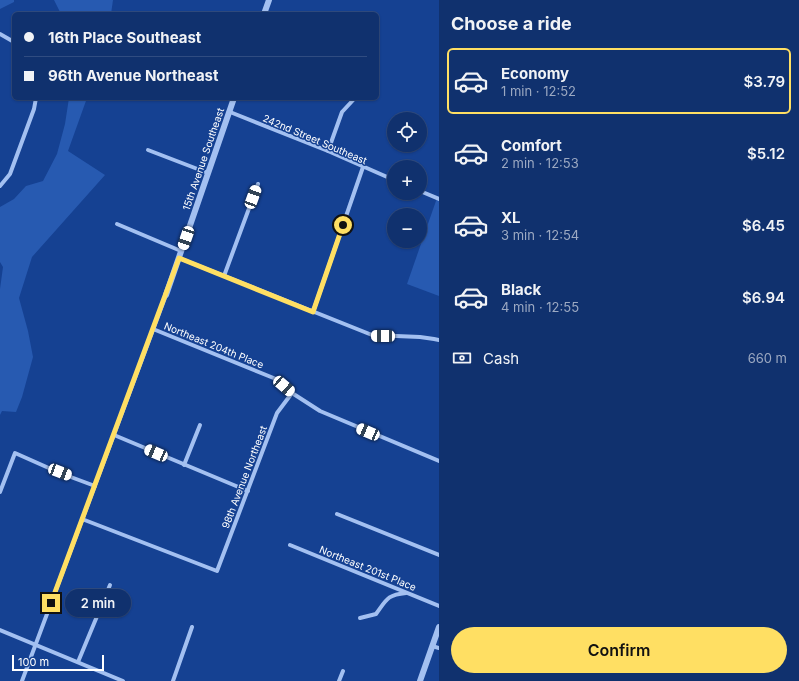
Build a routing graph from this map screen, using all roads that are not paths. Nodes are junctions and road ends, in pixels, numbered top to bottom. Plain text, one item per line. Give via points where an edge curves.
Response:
1 (269, 0) edge
2 (265, 12) edge
3 (0, 34) edge
4 (12, 41) edge
5 (36, 100) edge
6 (233, 100) edge
7 (353, 100) edge
8 (230, 112) junction
9 (148, 150) dead end
10 (328, 151) junction
11 (363, 167) junction
12 (208, 173) junction
13 (387, 177) edge
14 (258, 184) dead end
15 (0, 186) edge
16 (427, 194) edge
17 (439, 199) edge
18 (117, 224) dead end
19 (181, 251) junction
20 (179, 258) junction
21 (224, 276) junction
22 (166, 295) joint
23 (313, 312) junction
24 (153, 329) junction
25 (439, 340) edge
26 (292, 393) junction
27 (200, 425) dead end
28 (114, 435) junction
29 (439, 461) edge
30 (184, 465) junction
31 (94, 486) junction
32 (248, 491) junction
33 (0, 492) edge
34 (337, 514) dead end
35 (82, 519) junction
36 (290, 546) dead end
37 (439, 555) edge
38 (110, 585) dead end
39 (407, 593) junction
40 (439, 606) edge
41 (360, 618) dead end
42 (192, 627) dead end
43 (439, 627) edge
44 (0, 630) edge
45 (35, 645) junction
46 (432, 646) junction
47 (439, 648) edge
48 (78, 662) junction
49 (343, 671) dead end
50 (22, 681) edge
51 (123, 681) edge
52 (173, 681) edge
53 (339, 681) edge
54 (420, 681) edge

1 - 2 street
3 - 4 street
5 - 15 street via 10,174
6 - 8 street, 15th Avenue Southeast
7 - 10 street via 342,112
8 - 10 street, 242nd Street Southeast
8 - 12 street, 15th Avenue Southeast
9 - 12 street
10 - 11 street, 242nd Street Southeast
11 - 13 street, 242nd Street Southeast
11 - 23 street
12 - 19 street, 15th Avenue Southeast
14 - 21 street
16 - 17 street
18 - 19 street
19 - 20 street, 15th Avenue Southeast
20 - 21 street
20 - 22 street, 15th Avenue Southeast
21 - 23 street
22 - 24 street
23 - 25 street via 372,335
24 - 26 street, Northeast 204th Place via 276,379
24 - 28 street
26 - 29 street, Northeast 204th Place via 320,411
26 - 32 street, 98th Avenue Northeast via 277,413
27 - 30 street
28 - 30 street
28 - 31 street
30 - 32 street
31 - 33 street via 15,453
31 - 35 street
32 - 35 street, 98th Avenue Northeast via 217,571
34 - 37 street
35 - 45 street
36 - 39 street, Northeast 201st Place
38 - 48 street
39 - 40 street, Northeast 201st Place
39 - 41 street via 394,594 376,614
42 - 52 street
43 - 46 street
44 - 45 street
45 - 48 street
45 - 50 street
46 - 47 street
46 - 54 street
48 - 51 street
49 - 53 street

